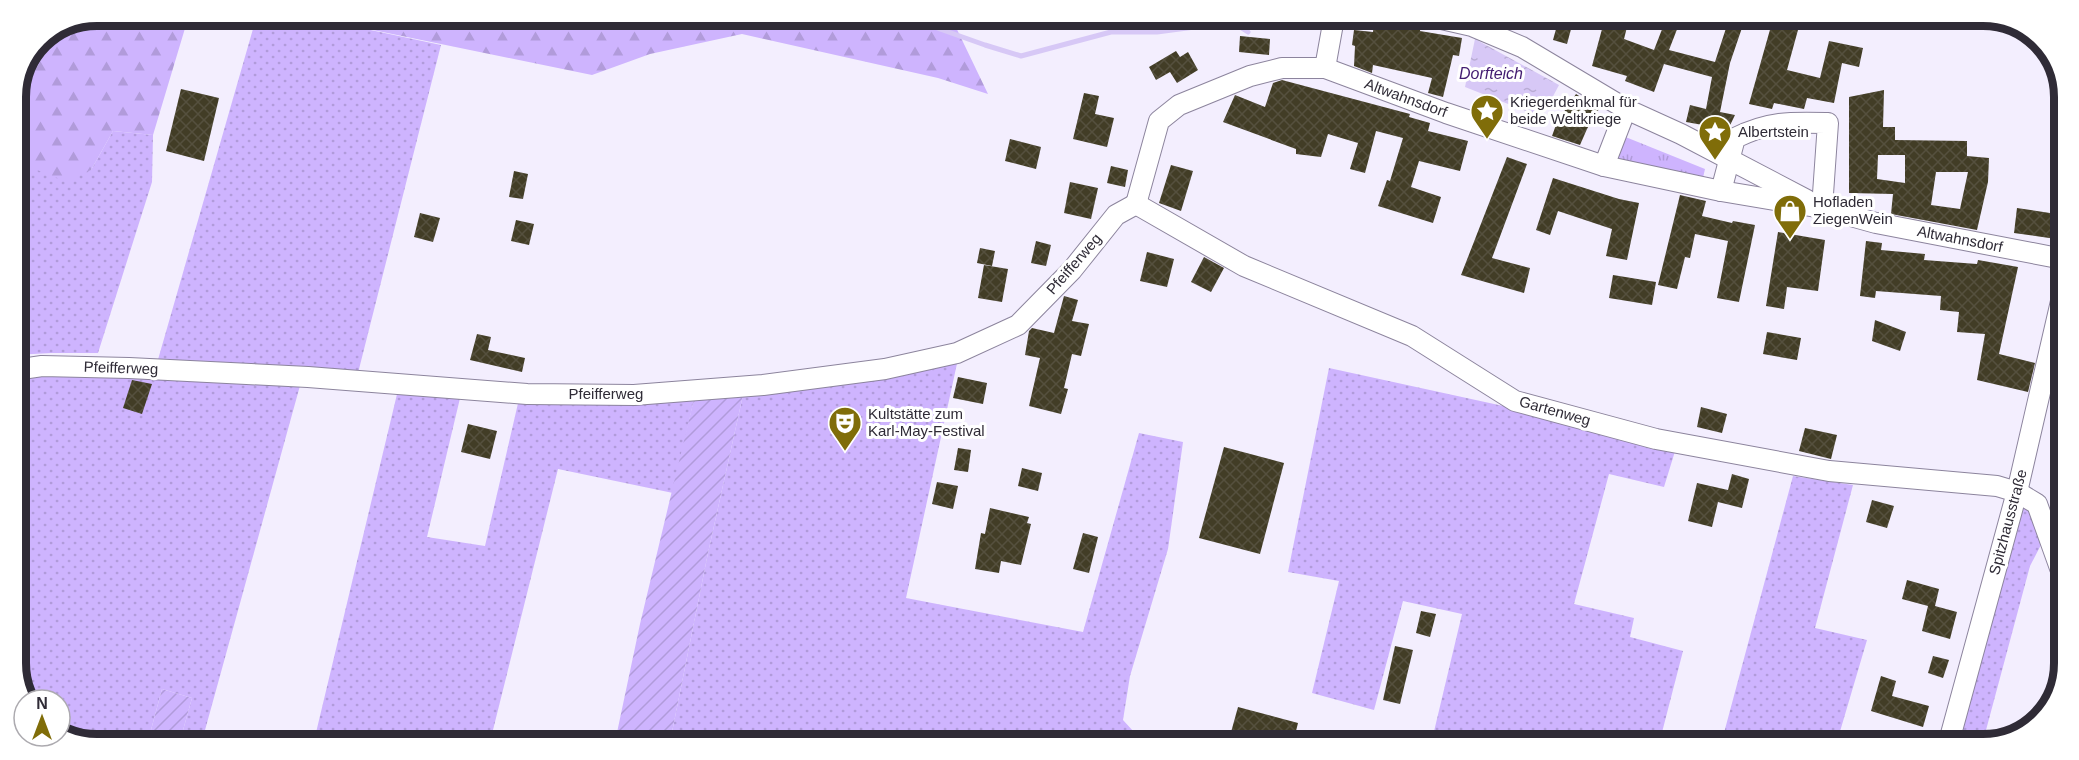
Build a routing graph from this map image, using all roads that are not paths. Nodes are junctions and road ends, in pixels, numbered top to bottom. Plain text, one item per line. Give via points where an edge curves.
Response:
1 (1332, 26) edge
2 (1472, 26) edge
3 (1324, 68) junction
4 (1626, 109) junction
5 (1730, 160) junction
6 (1604, 166) junction
7 (1721, 191) junction
8 (1136, 204) junction
9 (1822, 208) junction
10 (2053, 257) edge
11 (2053, 334) edge
12 (26, 368) edge
13 (2017, 492) junction
14 (2054, 551) edge
15 (1951, 734) edge

1 - 3 street
2 - 4 street, Altwahnsdorf via 1522,47
3 - 6 street, Altwahnsdorf
3 - 8 street via 1282,68 1250,76 1179,105 1159,121
4 - 5 street, Altwahnsdorf
4 - 6 street
5 - 7 street
5 - 9 street, Altwahnsdorf
5 - 9 street via 1735,138 1746,132 1781,122 1828,123
6 - 7 street, Altwahnsdorf
7 - 9 street, Altwahnsdorf
8 - 12 street, Pfeifferweg via 1116,215 1072,270 1018,325 957,353 885,369 763,385 634,395 527,394 129,368
8 - 13 street, Gartenweg via 1244,266 1412,336 1515,400 1656,439 1829,471 1997,486
9 - 10 street, Altwahnsdorf via 1876,223
11 - 13 street, Spitzhausstraße
13 - 14 street via 2037,504
13 - 15 street, Spitzhausstraße

